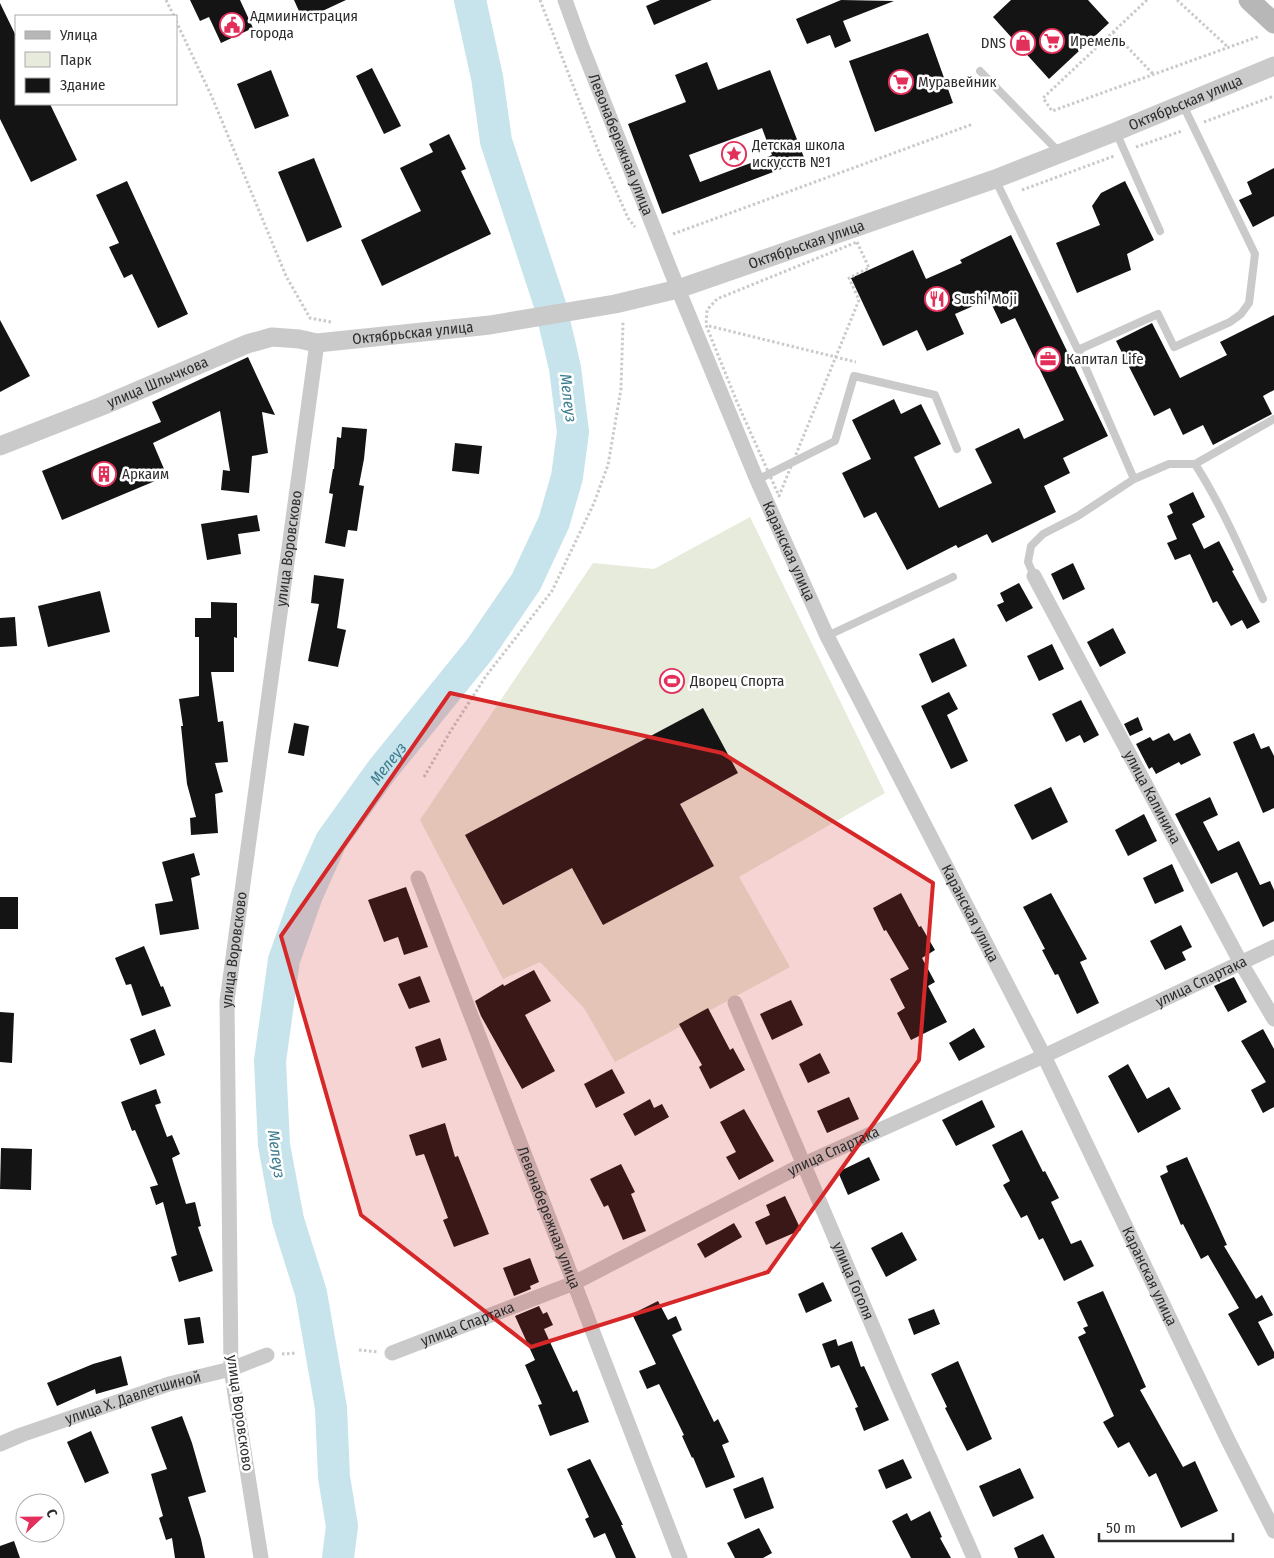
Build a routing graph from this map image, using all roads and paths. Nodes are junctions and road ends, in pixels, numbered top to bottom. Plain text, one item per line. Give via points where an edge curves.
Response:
1 (166, 0) edge
2 (540, 0) edge
3 (565, 0) edge
4 (1148, 0) edge
5 (1177, 0) edge
6 (1249, 0) edge
7 (174, 15) edge
8 (178, 25) edge
9 (1269, 29) edge
10 (1114, 32) junction
11 (1229, 48) junction
12 (1274, 66) edge
13 (980, 71) dead end
14 (1154, 75) junction
15 (1274, 96) edge
16 (1182, 104) junction
17 (973, 124) dead end
18 (1194, 126) junction
19 (1115, 132) junction
20 (1124, 152) junction
21 (1060, 153) junction
22 (995, 179) junction
23 (1022, 190) dead end
24 (1160, 231) dead end
25 (639, 232) dead end
26 (658, 239) junction
27 (678, 289) junction
28 (340, 322) dead end
29 (623, 322) dead end
30 (318, 343) junction
31 (1078, 350) junction
32 (836, 358) junction
33 (863, 364) dead end
34 (1274, 419) edge
35 (0, 446) edge
36 (958, 449) dead end
37 (793, 462) junction
38 (1195, 464) junction
39 (1134, 479) junction
40 (757, 480) junction
41 (779, 496) dead end
42 (953, 576) dead end
43 (1034, 576) joint
44 (1264, 599) dead end
45 (827, 636) junction
46 (424, 777) dead end
47 (418, 878) dead end
48 (1274, 947) edge
49 (1241, 963) junction
50 (735, 1003) dead end
51 (1274, 1019) edge
52 (1044, 1056) junction
53 (804, 1164) junction
54 (574, 1283) junction
55 (392, 1353) dead end
56 (267, 1355) dead end
57 (231, 1369) junction
58 (0, 1444) edge
59 (1274, 1532) edge
60 (261, 1558) edge
61 (680, 1558) edge
62 (974, 1558) edge

1 - 7 path
2 - 25 path via 600,155 628,218
3 - 26 street, Левонабережная улица
4 - 10 path
5 - 11 path
6 - 9 main road
8 - 28 path via 212,97 286,276 310,318
9 - 11 path
10 - 14 path
10 - 14 path via 1043,98 1052,111
11 - 14 path
12 - 16 street, Октябрьская улица
13 - 21 lane
15 - 18 path
16 - 18 lane
16 - 19 street, Октябрьская улица
17 - 26 path
18 - 20 path
18 - 31 lane via 1255,254 1249,302 1230,322 1174,347 1158,314
19 - 20 lane
19 - 21 street, Октябрьская улица
20 - 23 path
20 - 24 lane
21 - 22 street, Октябрьская улица
22 - 27 street, Октябрьская улица
22 - 31 lane
26 - 27 street, Левонабережная улица
27 - 30 street, Октябрьская улица via 615,304 490,325
27 - 40 street, Каранская улица
29 - 46 path via 621,389 608,465 594,503 552,591 486,676
30 - 35 street, улица Шлычкова via 272,337 247,344
30 - 57 street, улица Воровсково via 227,1001
31 - 39 lane
32 - 32 path via 859,300 849,278 869,268 856,242 717,299 707,310 706,325
32 - 33 path
32 - 37 path
34 - 38 lane
36 - 37 lane via 936,395 854,376 835,441
37 - 40 lane
37 - 41 path
38 - 39 lane via 1169,464
38 - 44 lane
39 - 43 lane via 1078,516 1043,534 1031,546 1028,562
40 - 45 street, Каранская улица
42 - 45 lane
43 - 49 street, улица Калинина
45 - 52 street, Каранская улица
47 - 54 street, Левонабережная улица
48 - 49 street, улица Спартака
49 - 51 street, улица Калинина
49 - 52 street, улица Спартака
50 - 53 street, улица Гоголя
52 - 53 street, улица Спартака
52 - 59 street, Каранская улица
53 - 54 street, улица Спартака
53 - 62 street, улица Гоголя
54 - 55 street, улица Спартака
54 - 61 street, Левонабережная улица
56 - 57 street, улица Х. Давлетшиной
57 - 58 street, улица Х. Давлетшиной via 169,1384
57 - 60 street, улица Воровсково

